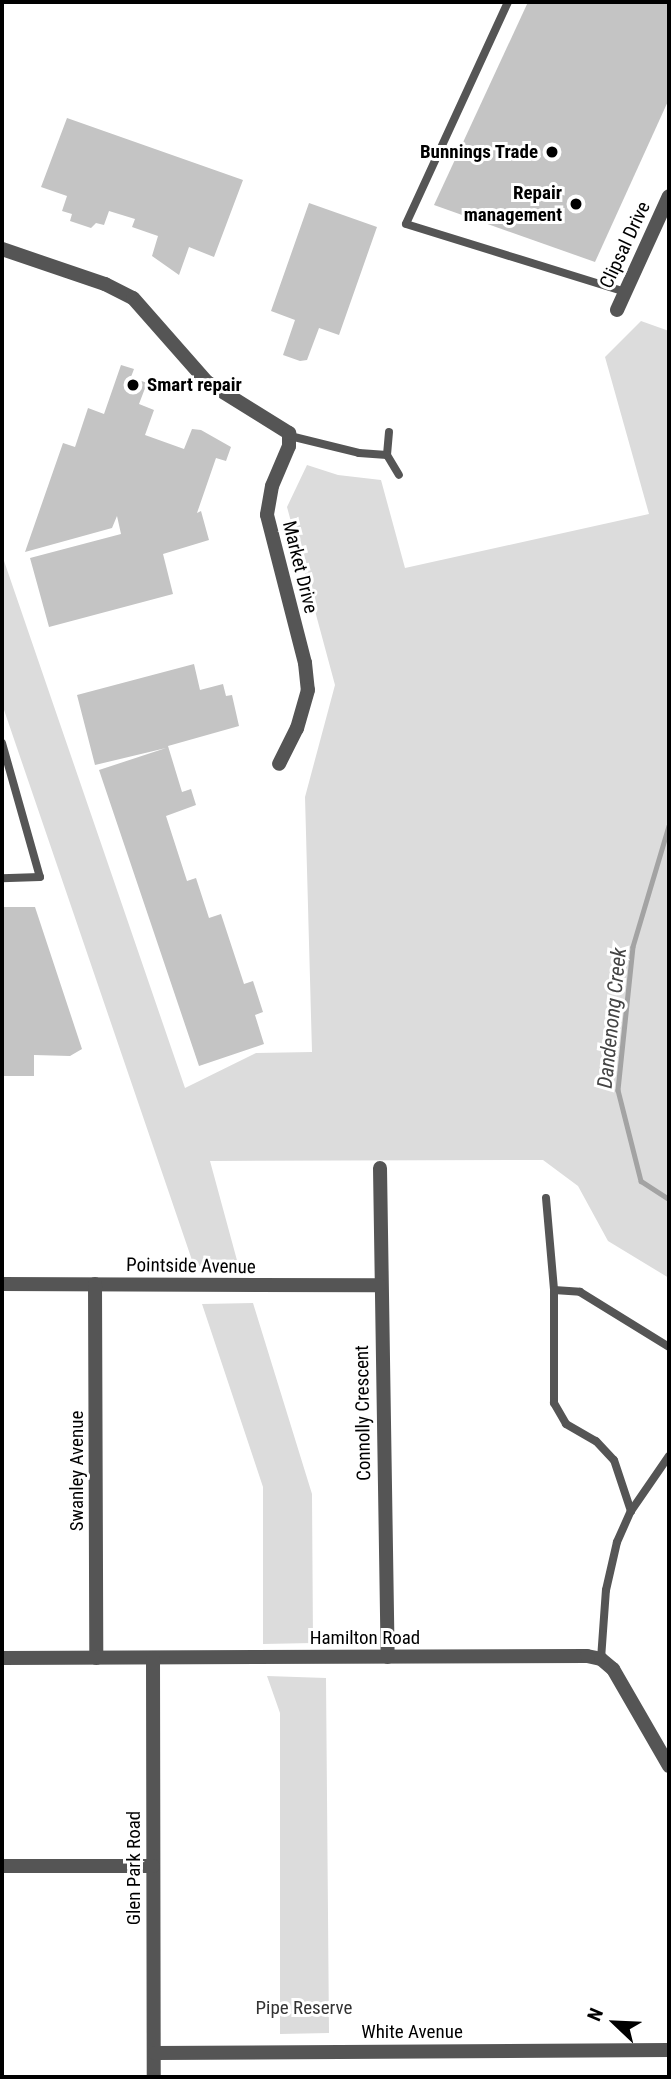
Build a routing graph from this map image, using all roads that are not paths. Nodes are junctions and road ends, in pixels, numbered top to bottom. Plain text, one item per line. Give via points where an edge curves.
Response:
1 (508, 2) edge
2 (669, 196) edge
3 (2, 249) edge
4 (625, 292) junction
5 (617, 310) dead end
6 (389, 432) dead end
7 (290, 436) junction
8 (387, 455) junction
9 (399, 475) dead end
10 (2, 743) edge
11 (279, 764) dead end
12 (2, 878) edge
13 (380, 1168) dead end
14 (546, 1198) dead end
15 (2, 1284) edge
16 (95, 1284) junction
17 (379, 1284) junction
18 (554, 1290) junction
19 (669, 1348) edge
20 (669, 1456) edge
21 (631, 1511) junction
22 (388, 1657) junction
23 (2, 1658) edge
24 (96, 1658) junction
25 (153, 1658) junction
26 (601, 1659) junction
27 (669, 1766) edge
28 (2, 1866) edge
29 (153, 1866) junction
30 (669, 2050) edge
31 (155, 2053) junction
32 (154, 2077) edge

1 - 4 lane via 406,224
2 - 4 street, Clipsal Drive
3 - 7 street via 133,298 206,382 282,426
4 - 5 street, Clipsal Drive
6 - 8 lane
7 - 8 lane via 361,454
7 - 11 street, Market Drive via 267,511 305,663 307,690 297,728
8 - 9 lane
10 - 12 lane via 40,877
13 - 17 street, Connolly Crescent
14 - 18 lane
15 - 16 street, Pointside Avenue
16 - 17 street, Pointside Avenue
16 - 24 street, Swanley Avenue
17 - 22 street, Connolly Crescent
18 - 19 lane via 580,1292
18 - 21 lane via 554,1403 566,1424 596,1441 614,1460
20 - 21 lane
21 - 26 lane via 617,1542 606,1590
22 - 25 street, Hamilton Road
22 - 26 street, Hamilton Road
23 - 24 street, Hamilton Road
24 - 25 street, Hamilton Road
25 - 29 street, Glen Park Road
26 - 27 street via 613,1670
28 - 29 street
29 - 31 street, Glen Park Road
30 - 31 street, White Avenue
31 - 32 street, Glen Park Road

